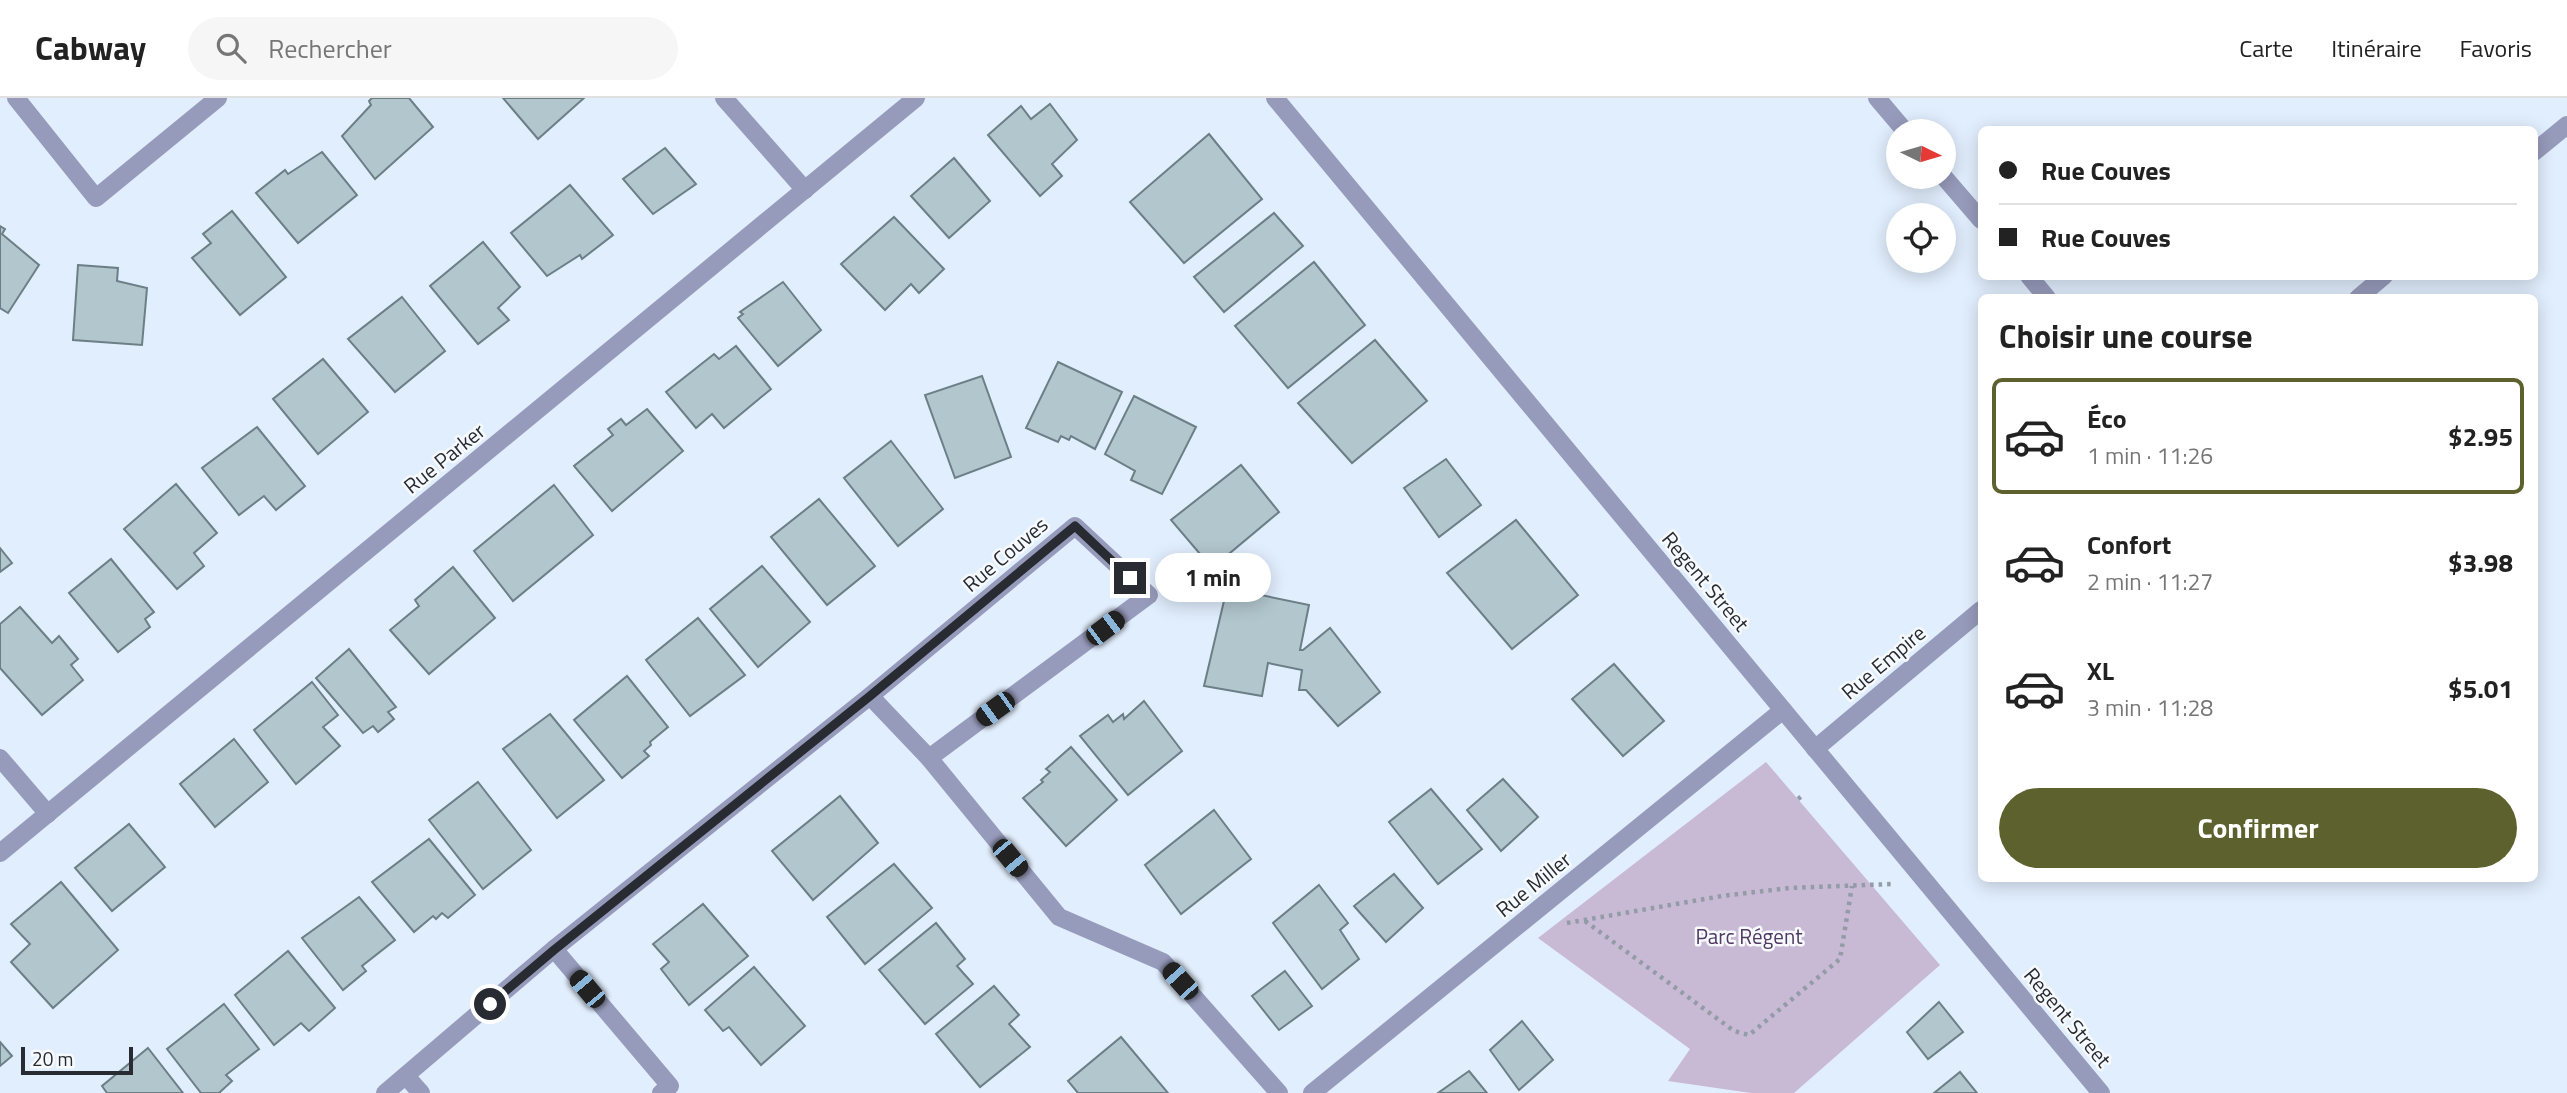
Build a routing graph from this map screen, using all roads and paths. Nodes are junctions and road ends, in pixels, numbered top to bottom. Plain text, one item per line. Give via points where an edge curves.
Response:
1 (16, 98) edge
2 (218, 98) edge
3 (724, 98) edge
4 (916, 98) edge
5 (1275, 98) edge
6 (1877, 98) edge
7 (1895, 119) edge
8 (2567, 125) edge
9 (2538, 149) edge
10 (1954, 189) edge
11 (805, 190) junction
12 (1978, 217) edge
13 (2032, 280) edge
14 (2379, 280) edge
15 (2043, 294) edge
16 (2363, 294) edge
17 (1978, 612) edge
18 (870, 696) junction
19 (1783, 710) junction
20 (1815, 748) junction
21 (0, 758) edge
22 (929, 758) junction
23 (48, 814) junction
24 (0, 853) edge
25 (1927, 883) junction
26 (1852, 886) junction
27 (1584, 920) junction
28 (1559, 925) dead end
29 (554, 950) junction
30 (405, 1076) junction
31 (385, 1093) edge
32 (421, 1093) edge
33 (661, 1093) edge
34 (1279, 1093) edge
35 (1312, 1093) edge
36 (2101, 1093) edge

1 - 2 street via 96,198
3 - 11 street
4 - 11 street, Rue Parker
5 - 19 street, Regent Street
6 - 7 street
8 - 9 street
10 - 12 street
11 - 23 street, Rue Parker
13 - 15 street
14 - 16 street
17 - 20 street, Rue Empire
18 - 22 street
18 - 22 street, Rue Couves via 1075,526 1149,595
18 - 29 street, Rue Couves
19 - 20 street, Regent Street
19 - 35 street, Rue Miller
20 - 25 street, Regent Street
21 - 23 street
22 - 34 street via 1059,917 1163,962
23 - 24 street, Rue Parker
25 - 26 path
25 - 36 street, Regent Street
26 - 27 path via 1722,896
26 - 27 path via 1840,959 1749,1035 1734,1031
27 - 28 path
29 - 30 street, Rue Couves
29 - 33 street via 670,1086
30 - 31 street, Rue Couves
30 - 32 street

